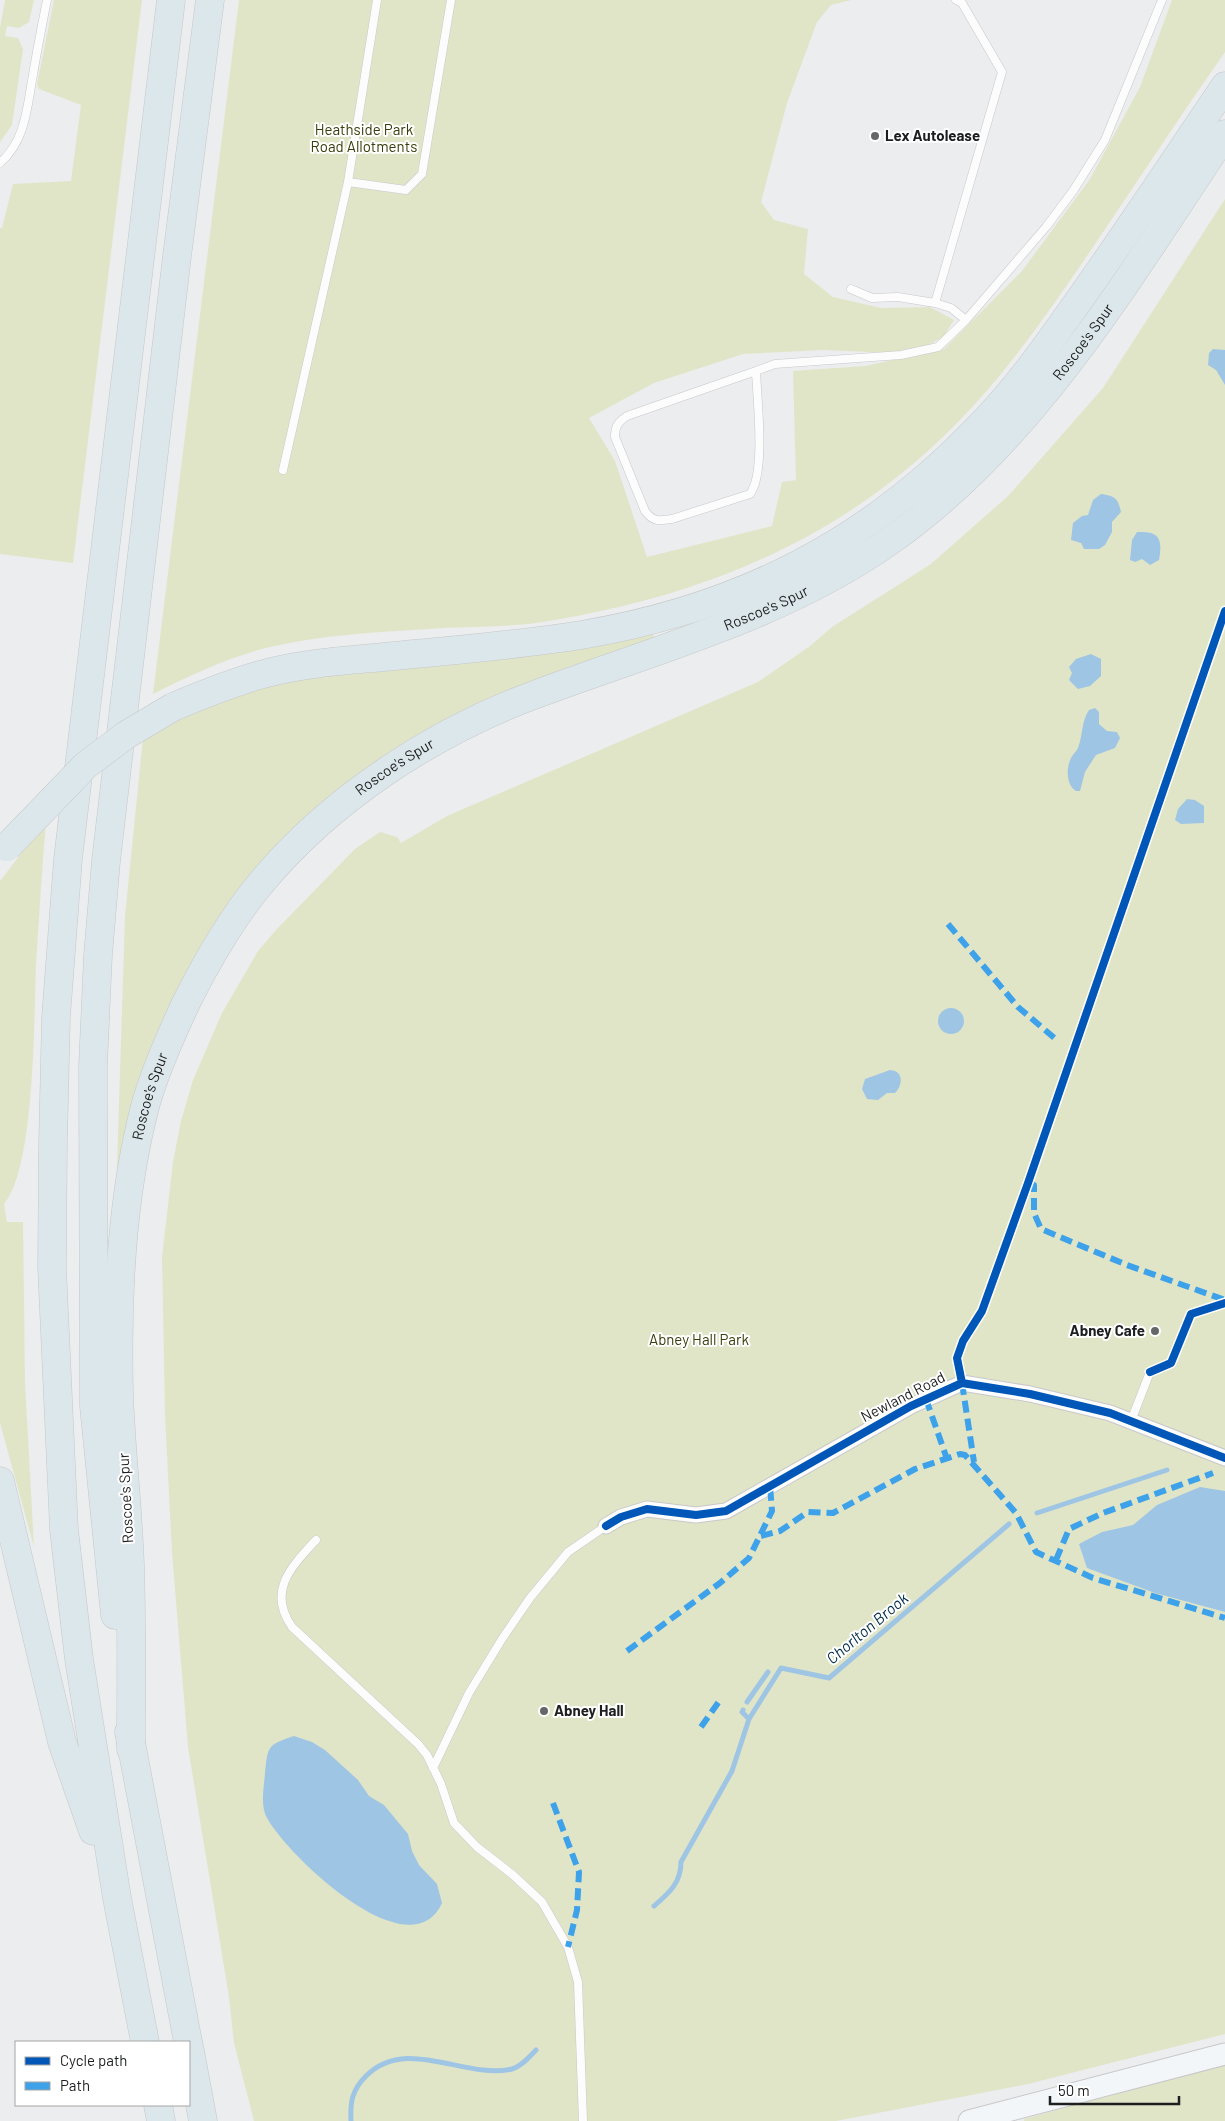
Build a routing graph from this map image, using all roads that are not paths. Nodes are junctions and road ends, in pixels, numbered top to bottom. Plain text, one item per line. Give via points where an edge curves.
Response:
1 (47, 0) edge
2 (171, 0) edge
3 (210, 0) edge
4 (377, 0) edge
5 (451, 0) edge
6 (956, 0) edge
7 (1162, 0) edge
8 (1225, 86) edge
9 (1225, 134) edge
10 (0, 163) edge
11 (348, 182) junction
12 (851, 289) dead end
13 (935, 303) junction
14 (966, 320) junction
15 (756, 370) junction
16 (283, 470) dead end
17 (4, 853) edge
18 (1150, 1372) dead end
19 (1131, 1421) junction
20 (1225, 1458) edge
21 (0, 1481) edge
22 (606, 1526) joint
23 (316, 1540) dead end
24 (131, 1749) junction
25 (433, 1768) junction
26 (117, 1898) junction
27 (145, 2041) edge
28 (188, 2041) edge
29 (190, 2051) edge
30 (1225, 2054) edge
31 (158, 2106) edge
32 (161, 2121) edge
33 (203, 2121) edge
34 (583, 2121) edge
35 (973, 2121) edge

1 - 10 lane via 27,115 20,138
2 - 26 highway via 68,859 56,1017 52,1268 64,1530 79,1659
3 - 24 highway via 106,861 98,955 93,1066 94,1406
4 - 11 lane
5 - 11 lane via 422,174 406,190
6 - 13 lane via 962,3 1002,72
7 - 14 lane via 1105,140 1046,227
8 - 17 highway, Roscoe's Spur, bridge via 1109,258 1003,400 946,460 888,509 806,562 725,599 630,626 532,643 348,660 273,672 220,687 174,707 126,735 86,765
9 - 24 highway, Roscoe's Spur via 1098,323 1044,394 992,452 928,512 839,575 777,606 708,634 529,696 431,743 383,773 333,811 259,885 228,929 199,977 158,1065 139,1132 124,1218 120,1393 130,1564
11 - 16 lane
12 - 13 lane via 872,298 898,297
13 - 14 lane via 951,308
14 - 15 lane via 938,347 901,355 776,364
15 - 15 lane via 759,468 755,488 750,494 672,518 659,521 650,518 615,437 619,421
18 - 19 lane
19 - 20 street, Newland Road
19 - 22 street, Newland Road via 1030,1394 962,1383 911,1406 726,1511 696,1515 647,1509 621,1517
21 - 26 highway via 62,1742
22 - 25 lane via 568,1552 530,1598 469,1693
23 - 25 lane via 291,1566 285,1581 280,1605 286,1618 418,1744
24 - 28 highway
25 - 34 lane via 454,1823 542,1902 568,1947 578,1982
26 - 27 highway
29 - 33 highway
30 - 35 main road
31 - 32 highway

